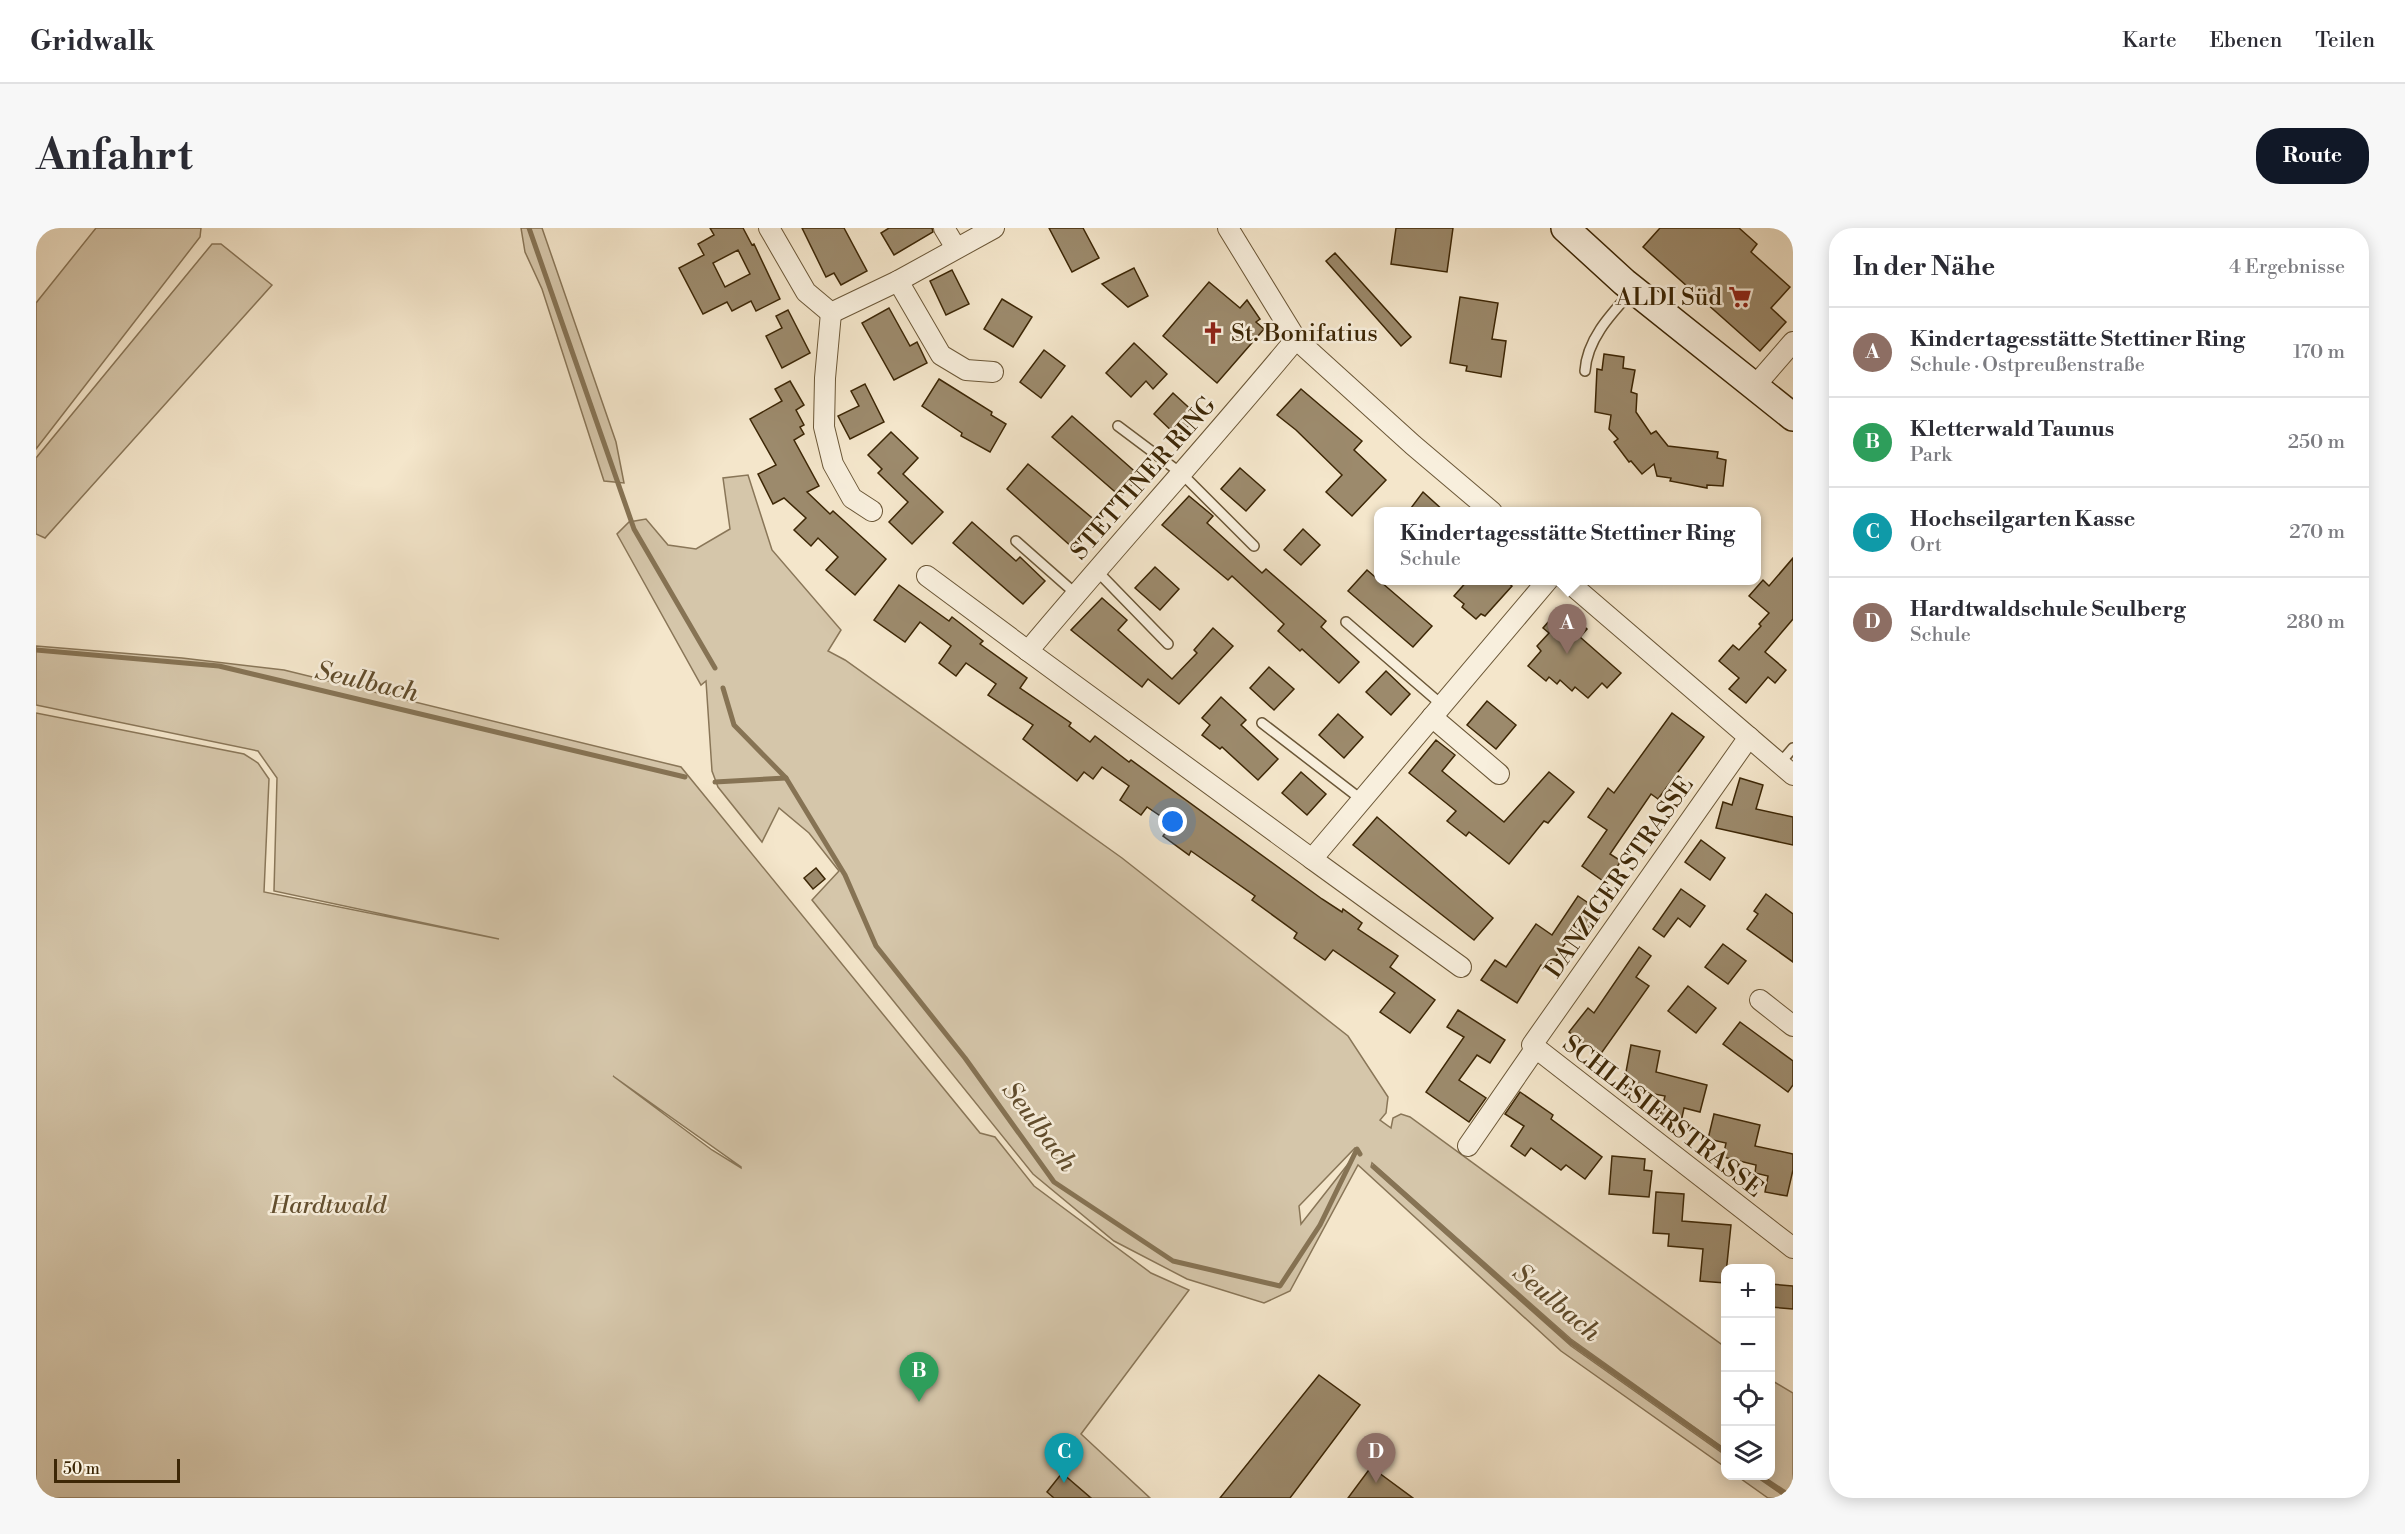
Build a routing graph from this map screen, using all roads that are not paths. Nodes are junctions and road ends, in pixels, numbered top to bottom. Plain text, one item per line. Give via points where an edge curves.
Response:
1 (769, 228) edge
2 (944, 228) edge
3 (994, 228) edge
4 (1228, 228) edge
5 (1564, 228) edge
6 (956, 248) junction
7 (898, 281) junction
8 (1633, 289) junction
9 (831, 313) junction
10 (1296, 339) junction
11 (1793, 342) edge
12 (1585, 371) dead end
13 (993, 372) dead end
14 (1754, 387) junction
15 (1793, 417) edge
16 (1118, 426) dead end
17 (1182, 474) junction
18 (1486, 507) edge
19 (872, 511) dead end
20 (1016, 541) dead end
21 (1254, 546) dead end
22 (1096, 570) junction
23 (927, 576) dead end
24 (1544, 585) edge
25 (1572, 585) edge
26 (1076, 594) junction
27 (1346, 622) dead end
28 (1168, 644) dead end
29 (1028, 651) junction
30 (1437, 711) junction
31 (1262, 723) dead end
32 (1749, 737) junction
33 (1793, 748) edge
34 (1786, 769) edge
35 (1499, 774) dead end
36 (1362, 800) junction
37 (1312, 859) junction
38 (1461, 967) dead end
39 (1760, 999) dead end
40 (1793, 1026) edge
41 (1533, 1047) junction
42 (1468, 1146) dead end
43 (1793, 1248) edge

1 - 9 street via 806,292
2 - 6 street
3 - 6 street
4 - 10 street
5 - 8 street
6 - 7 street
7 - 9 street
7 - 13 street via 941,355 966,370
8 - 12 lane via 1592,342
8 - 14 street
9 - 19 street via 824,427 833,464 852,498
10 - 17 street, STETTINER RING
10 - 18 street
11 - 14 street
14 - 15 street
16 - 17 lane
17 - 21 lane
17 - 22 street, STETTINER RING
20 - 26 lane
22 - 26 street, STETTINER RING
22 - 28 lane
23 - 29 street
24 - 30 street
25 - 32 street
26 - 29 street, STETTINER RING
27 - 30 lane
29 - 37 street
30 - 35 street
30 - 36 street
31 - 36 lane
32 - 34 street
32 - 41 street, DANZIGER STRASSE
33 - 34 lane
36 - 37 street
37 - 38 street
39 - 40 street
41 - 42 street, DANZIGER STRASSE
41 - 43 street, SCHLESIERSTRASSE

